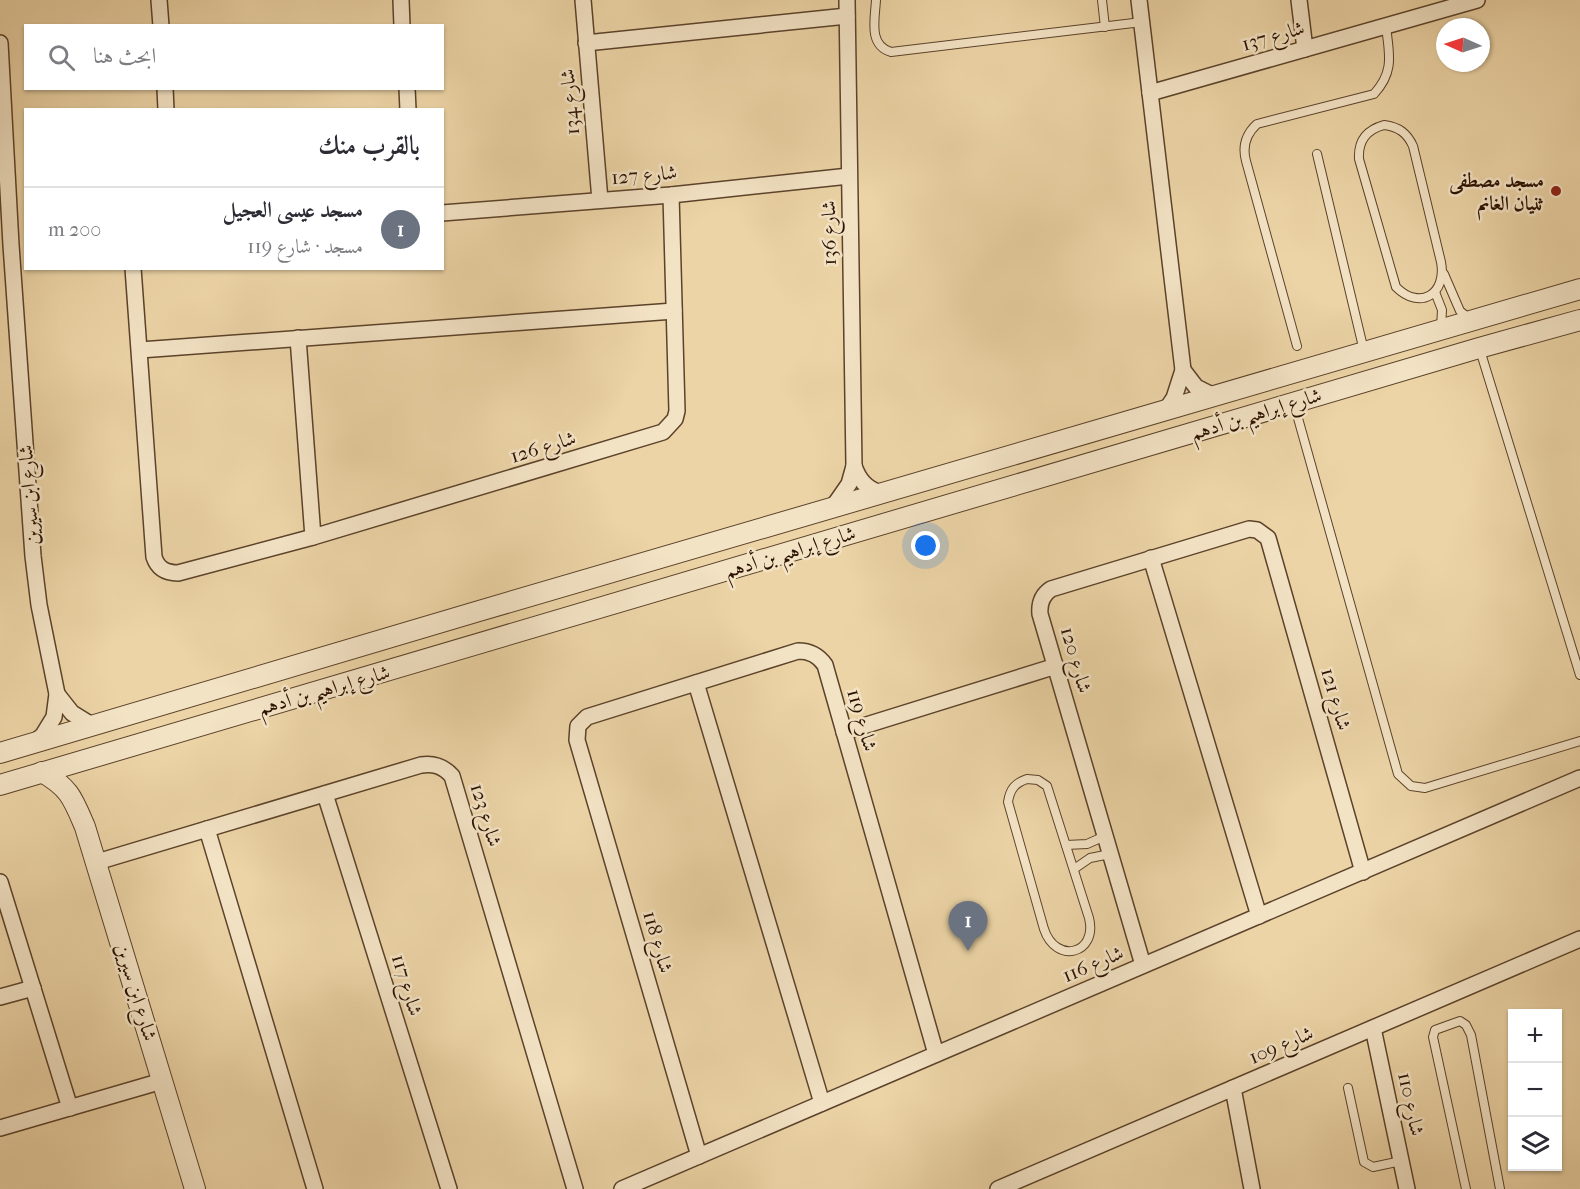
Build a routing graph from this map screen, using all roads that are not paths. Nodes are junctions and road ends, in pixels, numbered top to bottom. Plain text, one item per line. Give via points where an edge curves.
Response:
1 (159, 0) edge
2 (401, 0) edge
3 (583, 0) edge
4 (846, 0) edge
5 (876, 0) edge
6 (1102, 0) edge
7 (1139, 0) edge
8 (1299, 0) edge
9 (1477, 0) edge
10 (847, 16) junction
11 (1142, 22) junction
12 (161, 24) edge
13 (402, 24) edge
14 (1386, 26) junction
15 (1105, 27) junction
16 (0, 43) edge
17 (586, 43) junction
18 (1305, 49) junction
19 (165, 90) edge
20 (407, 90) edge
21 (1150, 93) junction
22 (166, 108) edge
23 (408, 108) edge
24 (1317, 154) dead end
25 (849, 176) junction
26 (671, 195) junction
27 (4, 198) edge
28 (600, 200) junction
29 (444, 213) edge
30 (18, 244) edge
31 (133, 270) edge
32 (1443, 273) junction
33 (1580, 289) edge
34 (1435, 292) junction
35 (675, 311) junction
36 (1472, 320) junction
37 (1580, 320) edge
38 (1441, 329) junction
39 (298, 338) junction
40 (1297, 346) dead end
41 (1479, 348) junction
42 (140, 350) junction
43 (1364, 352) junction
44 (1183, 370) junction
45 (1214, 396) junction
46 (1294, 403) junction
47 (1166, 410) junction
48 (854, 466) junction
49 (880, 493) junction
50 (833, 507) junction
51 (313, 537) junction
52 (1268, 538) joint
53 (1151, 558) junction
54 (479, 611) junction
55 (434, 624) junction
56 (489, 641) junction
57 (444, 655) junction
58 (1056, 666) junction
59 (1580, 675) edge
60 (696, 683) junction
61 (57, 694) junction
62 (93, 726) junction
63 (844, 732) junction
64 (577, 740) joint
65 (1580, 741) edge
66 (34, 742) junction
67 (0, 753) edge
68 (92, 757) junction
69 (42, 772) junction
70 (1580, 778) edge
71 (0, 785) edge
72 (325, 794) junction
73 (72, 796) junction
74 (207, 829) junction
75 (1105, 836) junction
76 (1066, 845) junction
77 (1110, 854) junction
78 (97, 862) junction
79 (1074, 869) junction
80 (1363, 872) junction
81 (0, 882) edge
82 (1259, 916) junction
83 (1580, 939) edge
84 (1143, 966) junction
85 (33, 988) junction
86 (0, 997) edge
87 (1373, 1028) junction
88 (936, 1054) junction
89 (162, 1081) junction
90 (1233, 1088) junction
91 (1348, 1088) dead end
92 (822, 1103) junction
93 (70, 1108) junction
94 (0, 1128) edge
95 (699, 1156) junction
96 (1401, 1161) junction
97 (195, 1189) edge
98 (315, 1189) edge
99 (449, 1189) edge
100 (575, 1189) edge
101 (622, 1189) edge
102 (998, 1189) edge
103 (1252, 1189) edge
104 (1407, 1189) edge
105 (1466, 1189) edge
106 (1500, 1189) edge

1 - 12 street
2 - 13 street
3 - 17 street, شارع 134
4 - 10 street, شارع 136
5 - 15 lane via 874,38 881,48 891,52
6 - 15 lane
7 - 11 street
8 - 18 street
9 - 14 street, شارع 137
10 - 17 street
10 - 25 street, شارع 136
11 - 15 lane
11 - 21 street
14 - 18 street, شارع 137
14 - 40 lane via 1390,65 1374,94 1257,123 1246,139 1244,154
16 - 27 street, شارع ابن سيرين
17 - 28 street, شارع 134
18 - 21 street, شارع 137
19 - 22 street
20 - 23 street
21 - 44 street
24 - 43 lane
25 - 26 street, شارع 127
25 - 48 street, شارع 136
26 - 28 street, شارع 127
26 - 35 street, شارع 126
27 - 30 street, شارع ابن سيرين
28 - 29 street, شارع 127
30 - 61 street, شارع ابن سيرين via 33,556
31 - 42 street, شارع 126
32 - 34 lane
32 - 34 lane via 1413,146 1394,126 1375,128 1361,141 1359,159 1392,277 1404,295 1425,298
32 - 36 lane via 1460,311
33 - 36 street, شارع إبراهيم بن أدهم
34 - 38 lane via 1442,310
35 - 39 street
35 - 51 street, شارع 126 via 677,411 663,432
36 - 38 street, شارع إبراهيم بن أدهم
37 - 41 street, شارع إبراهيم بن أدهم
38 - 43 street, شارع إبراهيم بن أدهم
39 - 42 street
39 - 51 street
41 - 46 street, شارع إبراهيم بن أدهم
41 - 59 lane
42 - 51 street, شارع 126 via 154,557 160,568 178,573
43 - 45 street, شارع إبراهيم بن أدهم
44 - 45 street via 1196,387
44 - 47 street
45 - 47 street, شارع إبراهيم بن أدهم
46 - 56 street, شارع إبراهيم بن أدهم
46 - 65 lane via 1398,774 1411,786 1425,788
47 - 49 street, شارع إبراهيم بن أدهم
48 - 49 street via 860,480
48 - 50 street, شارع 136 via 849,484
49 - 50 street, شارع إبراهيم بن أدهم
50 - 54 street, شارع إبراهيم بن أدهم
52 - 53 street, شارع 120 via 1250,529
52 - 80 street, شارع 121
53 - 58 street, شارع 120 via 1056,587 1043,596 1040,614
53 - 82 street
54 - 55 street, شارع إبراهيم بن أدهم
54 - 56 street via 473,618 474,632
55 - 57 street via 447,635
55 - 62 street, شارع إبراهيم بن أدهم
56 - 57 street, شارع إبراهيم بن أدهم
57 - 68 street, شارع إبراهيم بن أدهم
58 - 63 street
58 - 75 street, شارع 120
60 - 63 street, شارع 119 via 793,653 809,652 825,665
60 - 64 street, شارع 119 via 587,717 578,726
60 - 92 street
61 - 62 street via 72,713
61 - 66 street, شارع ابن سيرين via 50,727
62 - 66 street, شارع إبراهيم بن أدهم
63 - 88 street, شارع 119
64 - 95 street, شارع 118
66 - 67 street, شارع إبراهيم بن أدهم
68 - 69 street, شارع إبراهيم بن أدهم
68 - 73 street
69 - 71 street, شارع إبراهيم بن أدهم
69 - 73 street, شارع ابن سيرين
70 - 80 street, شارع 116
72 - 74 street, شارع 123
72 - 99 street, شارع 117
72 - 100 street, شارع 123 via 421,765 439,766 452,776
73 - 78 street, شارع ابن سيرين
74 - 78 street, شارع 123
74 - 98 street
75 - 76 lane via 1087,844
75 - 77 street, شارع 120
76 - 79 lane
76 - 79 lane via 1047,786 1038,780 1017,783 1008,802 1044,929 1059,950 1077,949 1090,936 1091,927
77 - 79 lane via 1090,858
77 - 84 street, شارع 120
78 - 89 street, شارع ابن سيرين
80 - 82 street, شارع 116
81 - 85 street
82 - 84 street, شارع 116
83 - 87 street, شارع 109
84 - 88 street, شارع 116
85 - 86 street
85 - 93 street
87 - 90 street, شارع 109
87 - 96 street, شارع 110
88 - 92 street, شارع 116
89 - 93 street
89 - 97 street, شارع ابن سيرين
90 - 102 street, شارع 109
90 - 103 street
91 - 96 lane via 1364,1162 1373,1167
92 - 95 street, شارع 116
93 - 94 street
95 - 101 street, شارع 116
96 - 104 street, شارع 110
105 - 106 lane via 1433,1036 1435,1030 1460,1021 1472,1035

